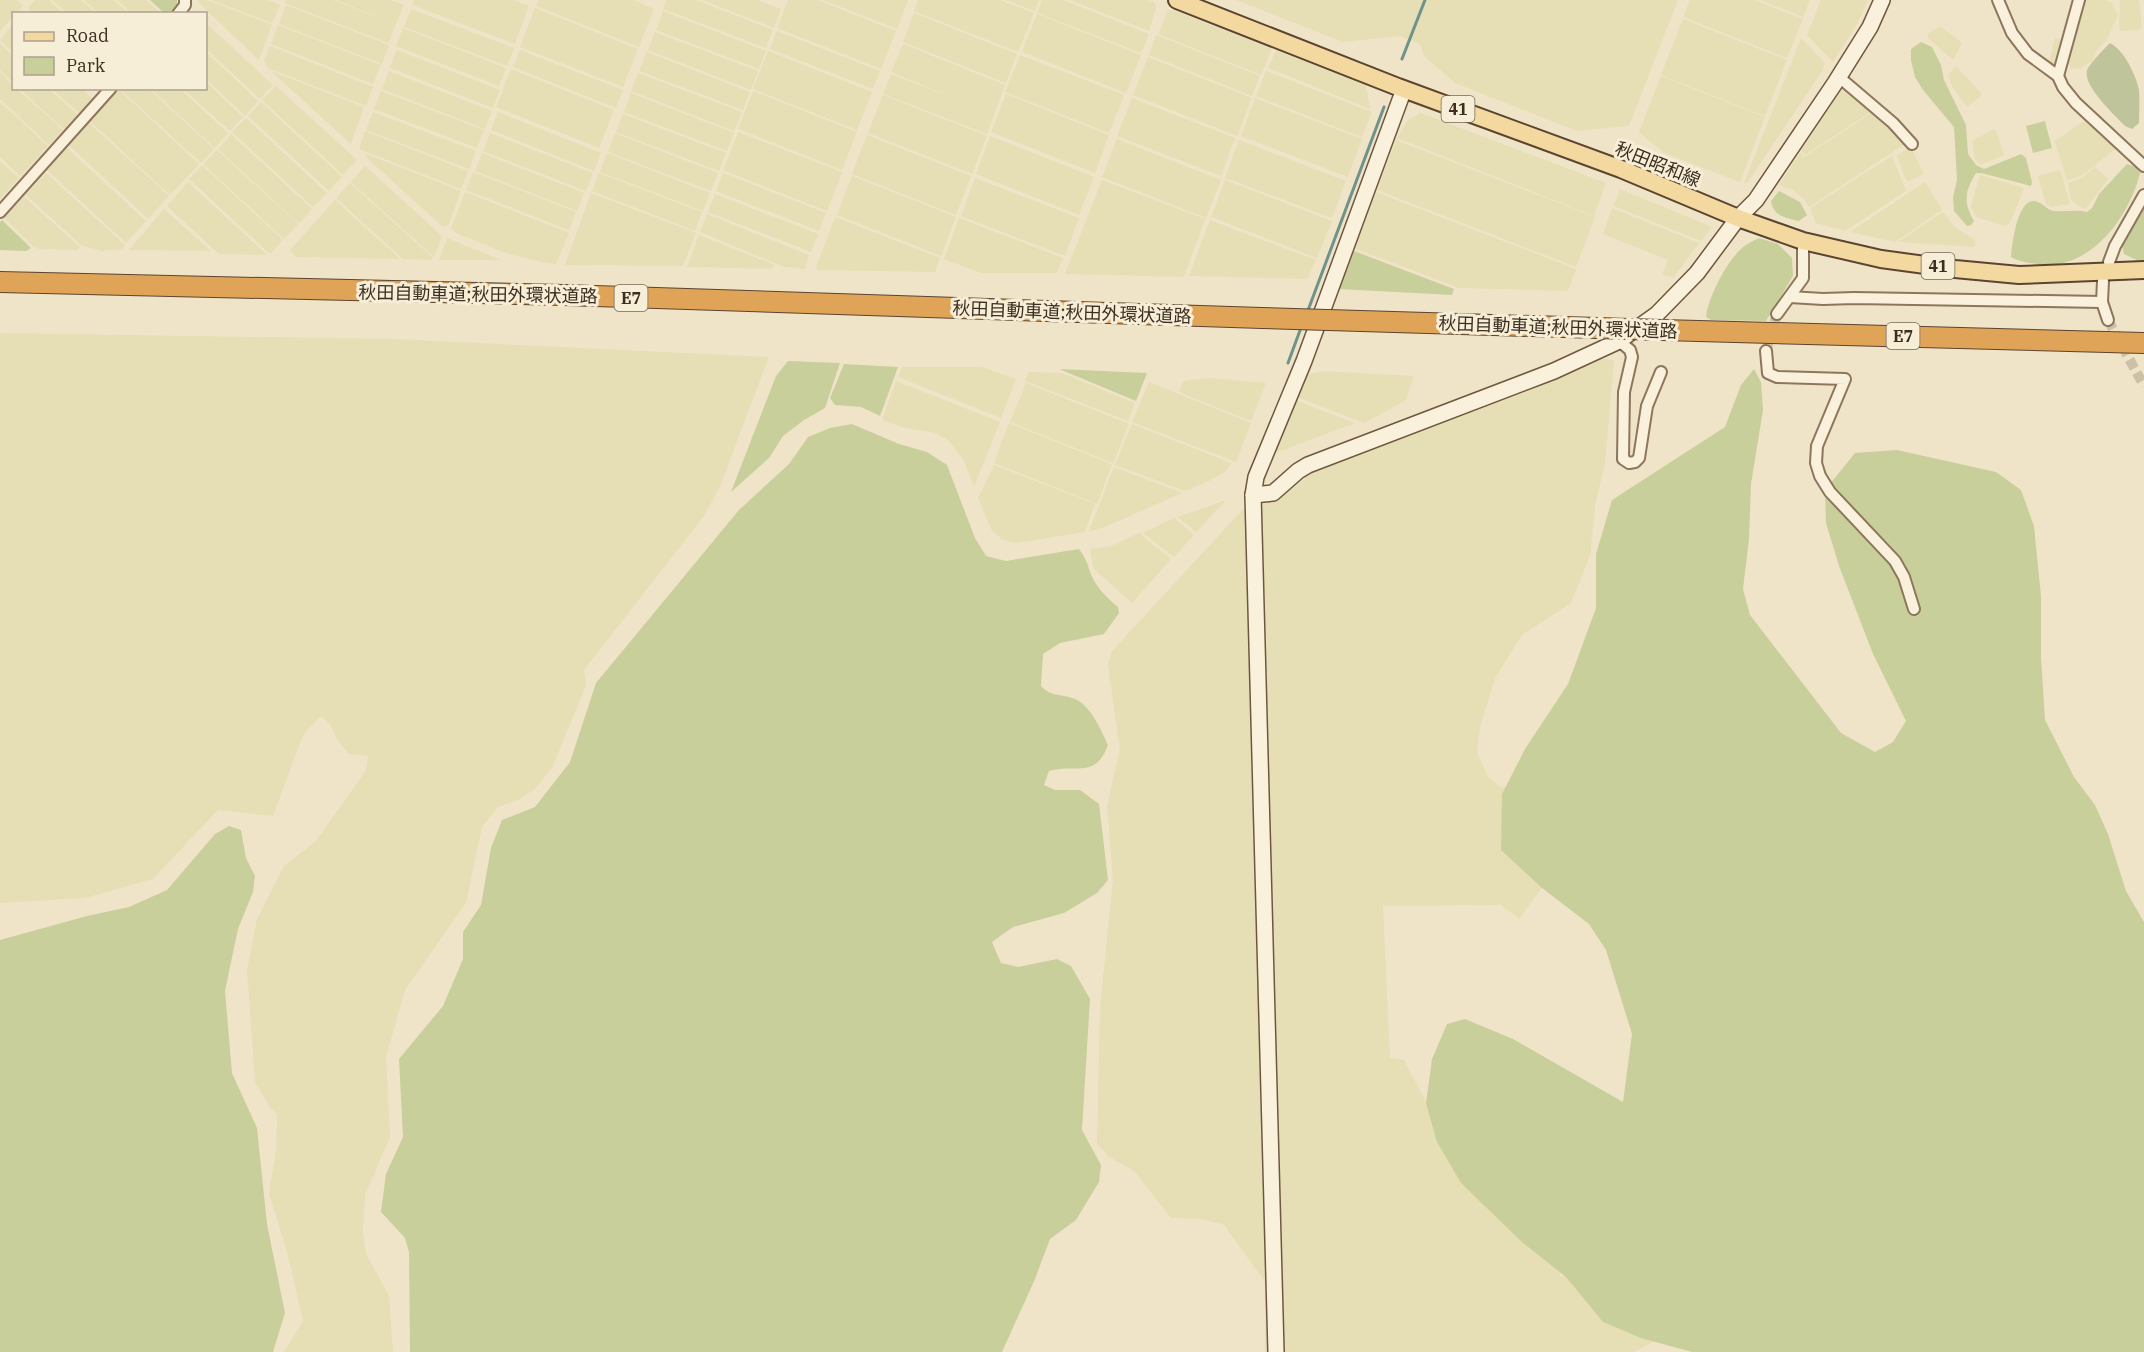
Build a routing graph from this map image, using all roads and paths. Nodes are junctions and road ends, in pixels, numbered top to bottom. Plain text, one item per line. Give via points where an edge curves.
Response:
1 (1177, 0) edge
2 (1882, 0) edge
3 (1998, 0) edge
4 (2079, 0) edge
5 (2058, 76) junction
6 (1839, 77) junction
7 (1404, 89) junction
8 (109, 90) edge
9 (1912, 144) dead end
10 (2144, 166) edge
11 (2144, 195) edge
12 (0, 212) edge
13 (1738, 218) junction
14 (1803, 242) junction
15 (2109, 262) dead end
16 (2144, 270) edge
17 (2103, 281) dead end
18 (0, 282) edge
19 (1790, 297) junction
20 (2102, 302) junction
21 (1777, 314) tunnel mouth
22 (2108, 320) tunnel mouth
23 (1619, 340) junction
24 (2144, 343) edge
25 (1766, 351) tunnel mouth
26 (1661, 372) dead end
27 (1253, 495) junction
28 (1914, 609) dead end
29 (1276, 1352) edge

1 - 7 main road, 秋田昭和線 / 41
2 - 6 street
3 - 5 street via 2012,33 2028,54
4 - 5 street
5 - 10 street via 2076,103
6 - 9 street
6 - 13 street via 1756,200
7 - 13 main road, 秋田昭和線 / 41 via 1621,169
7 - 27 street via 1304,361 1256,477
8 - 12 street
11 - 15 street
13 - 14 main road, 秋田昭和線 / 41
13 - 23 street via 1704,265 1666,306
14 - 16 main road, 秋田昭和線 / 41 via 1881,259 2019,275
14 - 19 street via 1803,278
17 - 20 street
18 - 24 highway, 秋田自動車道;秋田外環状道路 / E7, bridge
19 - 20 street
19 - 21 street
20 - 22 street
23 - 26 street via 1632,357 1624,392 1623,459 1629,463 1639,458 1647,405
23 - 27 street via 1554,371 1308,465 1273,494
25 - 28 street via 1768,373 1777,377 1845,379 1817,447 1816,463 1830,492 1895,561
27 - 29 street

